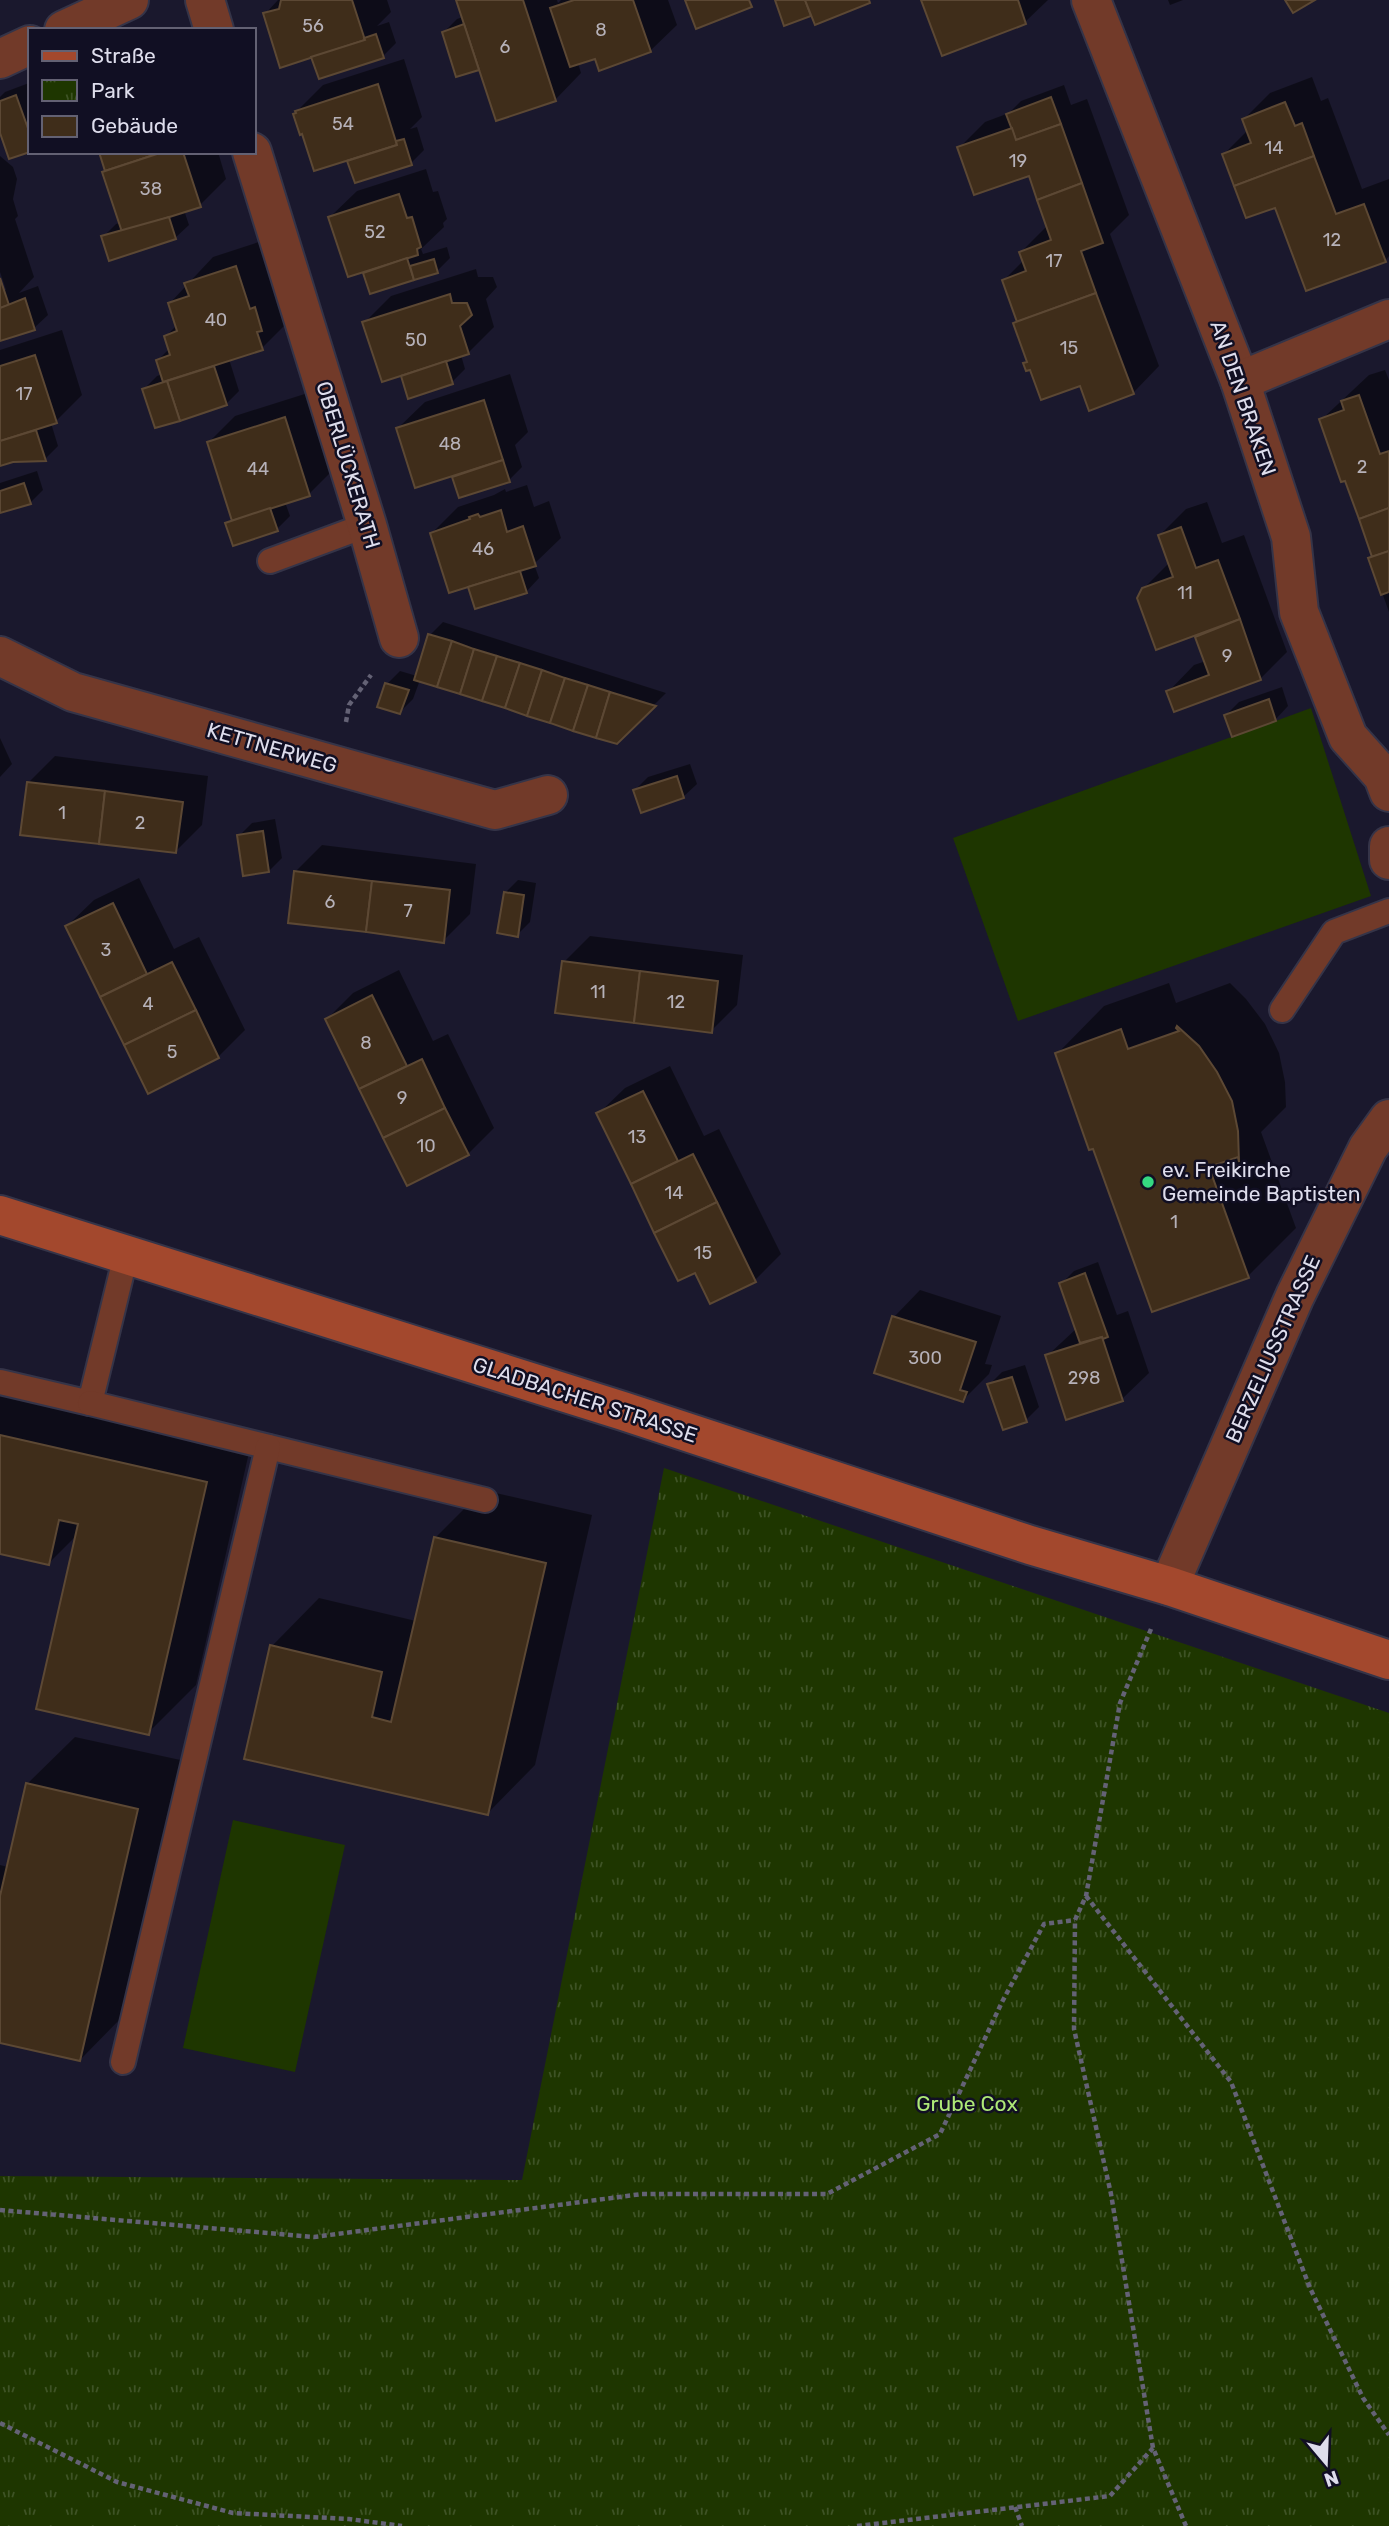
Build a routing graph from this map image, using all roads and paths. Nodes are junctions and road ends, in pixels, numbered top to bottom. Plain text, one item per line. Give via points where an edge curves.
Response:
1 (129, 0) edge
2 (205, 0) edge
3 (1091, 0) edge
4 (68, 28) edge
5 (213, 28) edge
6 (28, 46) edge
7 (0, 59) edge
8 (252, 154) edge
9 (1389, 319) edge
10 (1240, 381) junction
11 (367, 525) junction
12 (270, 561) dead end
13 (399, 638) joint
14 (0, 656) edge
15 (339, 767) junction
16 (1389, 792) edge
17 (548, 795) dead end
18 (1389, 846) edge
19 (1389, 860) edge
20 (1389, 911) edge
21 (1282, 1010) dead end
22 (1389, 1119) edge
23 (0, 1215) edge
24 (126, 1255) junction
25 (0, 1382) edge
26 (90, 1403) junction
27 (268, 1447) junction
28 (485, 1500) dead end
29 (1169, 1586) junction
30 (1389, 1660) edge
31 (1086, 1896) junction
32 (1075, 1920) junction
33 (123, 2062) dead end
34 (0, 2210) edge
35 (0, 2423) edge
36 (1389, 2435) edge
37 (1153, 2448) junction
38 (1015, 2507) junction
39 (402, 2526) edge
40 (857, 2526) edge
41 (1022, 2526) edge
42 (1186, 2526) edge

1 - 4 street
2 - 5 street
3 - 10 street, AN DEN BRAKEN
6 - 7 street
8 - 11 street, OBERLÜCKERATH
9 - 10 street
10 - 16 street, AN DEN BRAKEN via 1291,537 1299,612 1348,737 1383,776
11 - 12 lane
11 - 13 street, OBERLÜCKERATH
13 - 15 path via 349,705
14 - 15 street, KETTNERWEG via 73,692
15 - 17 street, KETTNERWEG via 495,810
18 - 19 street
20 - 21 lane via 1334,932
22 - 29 street, BERZELIUSSTRASSE via 1368,1148 1295,1296
23 - 24 main road, GLADBACHER STRASSE
24 - 26 lane
24 - 29 main road, GLADBACHER STRASSE
25 - 26 lane
26 - 27 lane
27 - 28 lane
27 - 33 lane
29 - 30 main road, GLADBACHER STRASSE
29 - 31 path via 1120,1703
31 - 32 path
31 - 36 path via 1231,2082 1310,2288 1363,2398
32 - 34 path via 1044,1924 940,2134 827,2194 642,2194 314,2237
32 - 37 path via 1074,2029 1111,2194
35 - 39 path via 117,2482 220,2510
37 - 38 path via 1110,2496
37 - 42 path
38 - 40 path
38 - 41 path

